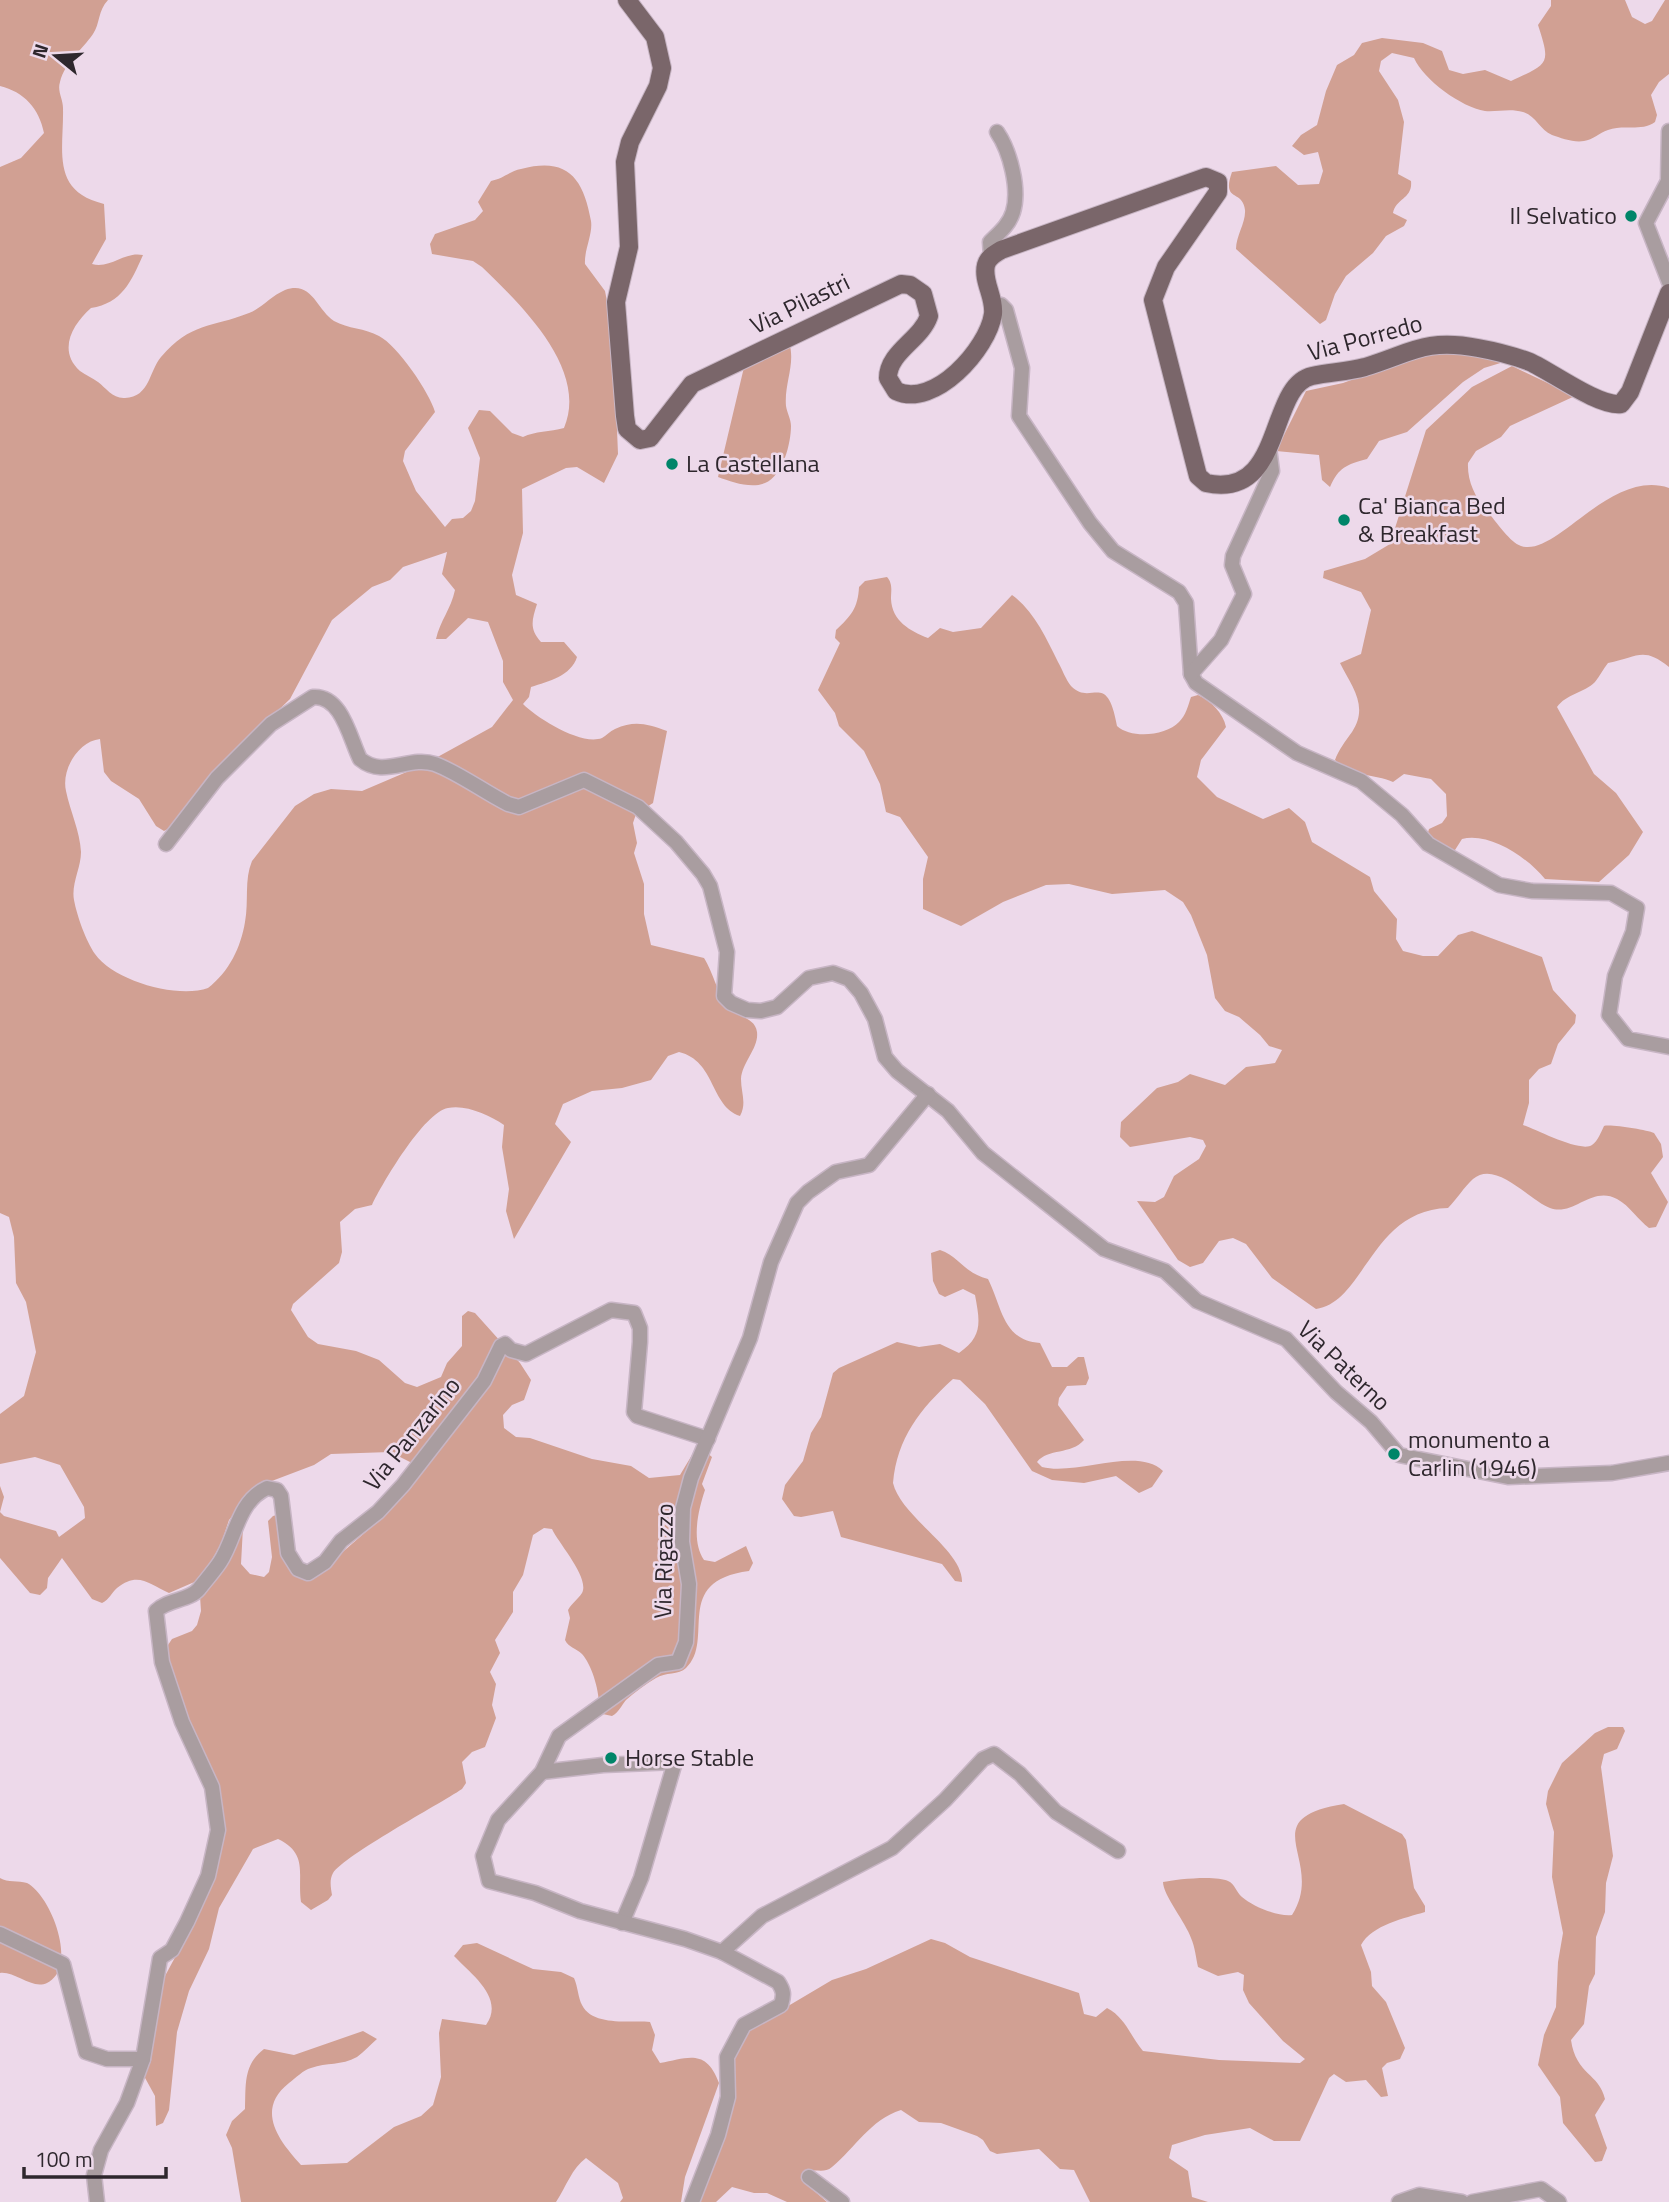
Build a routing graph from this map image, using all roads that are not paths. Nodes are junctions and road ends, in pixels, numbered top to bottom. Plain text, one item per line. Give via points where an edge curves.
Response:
1 (626, 0) edge
2 (1669, 131) edge
3 (997, 132) dead end
4 (991, 256) junction
5 (1668, 277) edge
6 (1669, 293) edge
7 (993, 304) junction
8 (1269, 448) junction
9 (1191, 674) junction
10 (166, 844) dead end
11 (1669, 1047) edge
12 (928, 1094) junction
13 (708, 1439) junction
14 (1669, 1464) edge
15 (542, 1772) junction
16 (1118, 1851) dead end
17 (622, 1923) junction
18 (0, 1934) edge
19 (722, 1952) junction
20 (144, 2059) junction
21 (809, 2177) dead end
22 (97, 2202) edge
23 (692, 2202) edge
24 (842, 2202) edge
25 (1399, 2202) edge
26 (1462, 2202) edge
27 (1472, 2202) edge
28 (1559, 2202) edge

1 - 7 main road, Via Pilastri via 655,37 662,68 625,162 629,247 616,302 625,416 634,438 650,438 692,384 901,284 923,293 929,316 891,363 888,378 896,391 918,394 969,362 989,324
2 - 5 street via 1666,186 1646,223
3 - 4 street via 1014,187 1014,210 990,242
4 - 7 main road via 985,267
4 - 8 main road, Via Porredo via 1206,177 1218,182 1212,201 1166,267 1154,293 1154,309 1202,480 1212,484 1245,477 1254,472
6 - 8 main road, Via Porredo via 1621,404 1608,404 1517,358 1478,348 1429,344 1368,366 1305,379 1293,391
7 - 9 street via 1006,310 1022,368 1019,416 1113,551 1179,592 1186,603
8 - 9 street via 1272,471 1233,556 1244,594 1221,640
9 - 11 street via 1207,691 1297,753 1361,781 1402,815 1428,845 1499,885 1532,891 1611,893 1637,908 1633,932 1615,976 1609,1015 1628,1039
10 - 12 street, Via Paterno via 217,778 271,724 313,697 334,706 360,759 367,764 391,769 421,762 435,764 519,807 584,780 638,807 703,874 727,952 724,996 731,1003 761,1011 776,1007 809,978 842,974 869,1007 885,1057
12 - 13 street, Via Rigazzo via 869,1165 836,1172 797,1203 771,1262 750,1338
12 - 14 street, Via Paterno via 983,1153 1104,1249 1165,1271 1197,1301 1286,1339 1399,1455 1508,1477 1612,1473
13 - 15 street, Via Rigazzo via 683,1508 682,1542 689,1584 686,1642 678,1662 658,1665 561,1734
13 - 20 street, Via Panzarino via 637,1416 640,1328 634,1312 611,1310 526,1354 501,1346 484,1381 403,1485 308,1573 298,1569 289,1556 277,1490 263,1490 251,1500 237,1520 221,1560 197,1592 156,1611 162,1662 182,1722 212,1787 218,1830 208,1876 172,1950 160,1958
15 - 17 street, Via Rigazzo via 498,1820 483,1856 489,1881
15 - 17 street via 675,1762
16 - 19 street via 1056,1811 994,1754 983,1759 892,1849 762,1916
17 - 19 street, Via Rigazzo
18 - 20 street via 63,1964 86,2052 107,2059
19 - 23 street, Via Rigazzo via 778,1982 784,1994 781,2005 744,2025 727,2057 728,2097
20 - 22 street, Via Panzarino via 101,2150 94,2175
21 - 24 street
25 - 26 street via 1419,2195
27 - 28 street via 1541,2189

